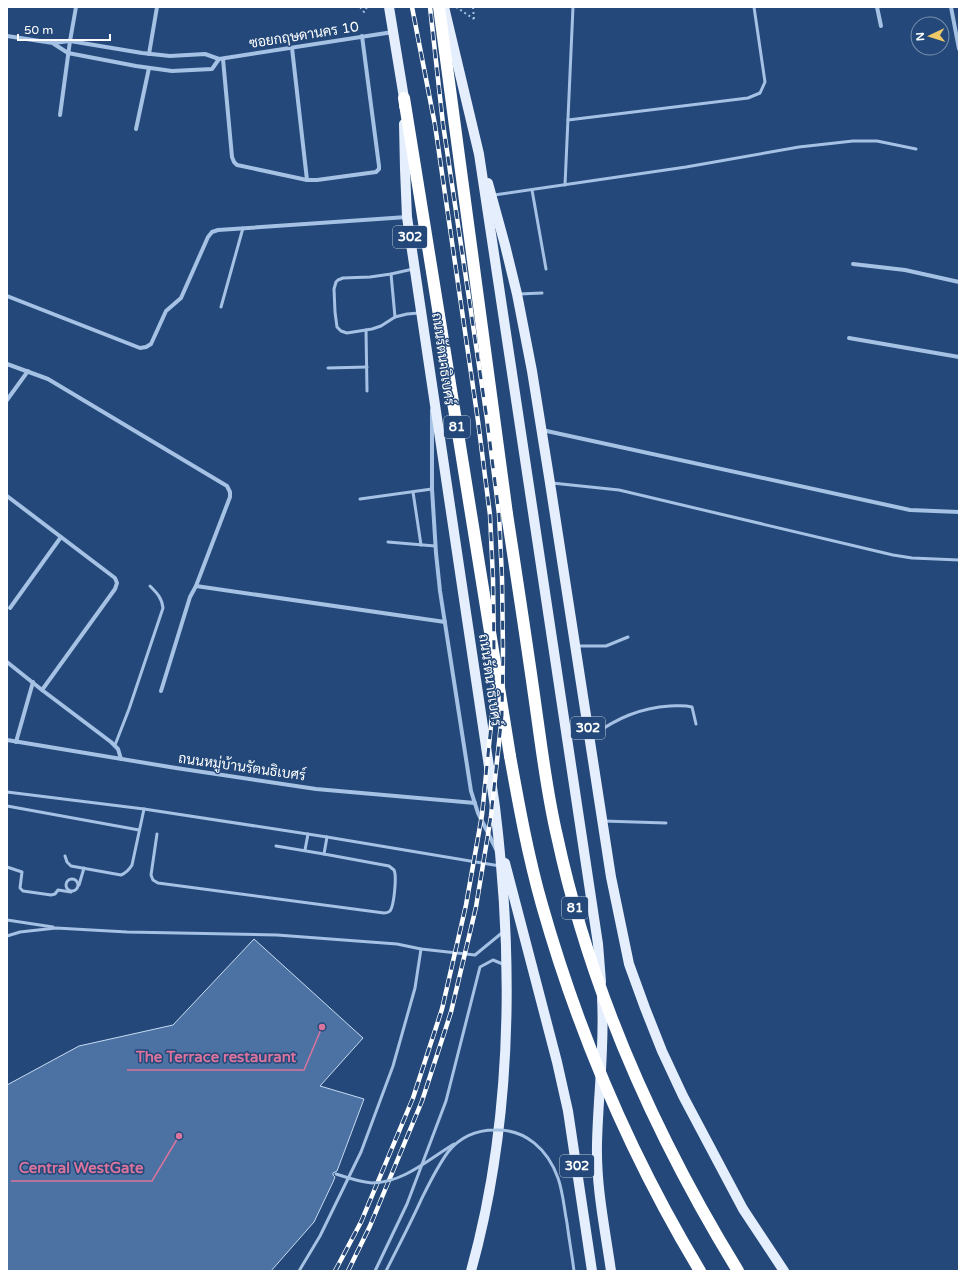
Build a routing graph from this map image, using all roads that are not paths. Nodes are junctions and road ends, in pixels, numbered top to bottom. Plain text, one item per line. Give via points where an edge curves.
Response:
1 (76, 7) edge
2 (157, 7) edge
3 (389, 7) edge
4 (439, 7) edge
5 (444, 7) edge
6 (573, 7) edge
7 (754, 7) edge
8 (878, 7) edge
9 (951, 7) edge
10 (881, 26) dead end
11 (393, 32) junction
12 (7, 36) edge
13 (362, 36) junction
14 (70, 40) junction
15 (54, 44) junction
16 (292, 48) junction
17 (959, 49) edge
18 (68, 53) junction
19 (149, 54) junction
20 (221, 59) junction
21 (149, 68) junction
22 (404, 98) junction
23 (60, 115) dead end
24 (568, 120) junction
25 (136, 129) dead end
26 (916, 149) dead end
27 (479, 154) junction
28 (307, 180) junction
29 (565, 185) junction
30 (532, 190) junction
31 (492, 196) junction
32 (407, 218) junction
33 (243, 228) junction
34 (853, 264) dead end
35 (415, 269) junction
36 (546, 269) dead end
37 (391, 274) junction
38 (959, 282) edge
39 (542, 293) dead end
40 (517, 294) junction
41 (7, 296) edge
42 (221, 307) dead end
43 (422, 312) junction
44 (395, 317) junction
45 (366, 330) junction
46 (849, 338) dead end
47 (959, 357) edge
48 (7, 364) edge
49 (367, 367) junction
50 (328, 368) dead end
51 (28, 371) junction
52 (431, 374) junction
53 (367, 391) dead end
54 (7, 400) edge
55 (541, 430) junction
56 (550, 483) junction
57 (432, 489) junction
58 (413, 492) junction
59 (7, 496) edge
60 (360, 499) dead end
61 (959, 507) edge
62 (958, 512) edge
63 (61, 538) junction
64 (388, 542) dead end
65 (421, 545) junction
66 (435, 546) junction
67 (959, 560) edge
68 (150, 586) dead end
69 (196, 586) junction
70 (10, 608) dead end
71 (445, 622) junction
72 (628, 638) dead end
73 (576, 646) junction
74 (7, 662) edge
75 (33, 682) junction
76 (42, 690) junction
77 (161, 691) dead end
78 (696, 724) dead end
79 (590, 738) junction
80 (7, 740) edge
81 (16, 742) junction
82 (115, 745) junction
83 (121, 759) junction
84 (7, 792) edge
85 (475, 803) junction
86 (7, 806) edge
87 (144, 809) junction
88 (603, 821) junction
89 (666, 823) dead end
90 (139, 830) junction
91 (498, 833) junction
92 (156, 834) dead end
93 (308, 834) junction
94 (327, 837) junction
95 (276, 846) dead end
96 (305, 850) junction
97 (324, 854) junction
98 (65, 856) dead end
99 (500, 862) junction
100 (7, 867) edge
101 (84, 868) junction
102 (79, 886) junction
103 (72, 892) junction
104 (7, 920) edge
105 (56, 928) junction
106 (505, 931) junction
107 (7, 936) edge
108 (421, 949) junction
109 (507, 965) junction
110 (459, 1140) junction
111 (336, 1174) dead end
112 (299, 1271) edge
113 (375, 1271) edge
114 (386, 1271) edge
115 (471, 1271) edge
116 (574, 1271) edge
117 (592, 1271) edge
118 (611, 1271) edge
119 (700, 1271) edge
120 (738, 1271) edge
121 (784, 1271) edge

1 - 14 street
2 - 19 street
3 - 11 main road, ถนนรัตนาธิเบศร์ / 302
4 - 120 highway, 81, bridge via 549,798 564,868 581,929 614,1022 644,1095 691,1192
5 - 27 main road, 302
6 - 24 lane
7 - 24 lane via 765,82 760,93 748,98
8 - 10 street
9 - 17 street
11 - 13 street, ซอยกฤษดานคร 10
11 - 22 main road, ถนนรัตนาธิเบศร์ / 302
12 - 15 street, ซอยกฤษดานคร 10
13 - 16 street, ซอยกฤษดานคร 10
13 - 28 street via 379,169 376,172
14 - 15 street, ซอยกฤษดานคร 10
14 - 18 street
14 - 19 street, ซอยกฤษดานคร 10
15 - 18 street, ซอยกฤษดานคร 10
16 - 20 street, ซอยกฤษดานคร 10
16 - 28 street
18 - 21 street, ซอยกฤษดานคร 10
18 - 23 street
19 - 20 street, ซอยกฤษดานคร 10 via 205,54
20 - 21 street, ซอยกฤษดานคร 10 via 212,69 172,71
20 - 28 street via 234,162 237,165
21 - 25 street
22 - 32 main road, ถนนรัตนาธิเบศร์ / 302
22 - 119 highway, 81, bridge via 510,756 521,822 532,866 566,982 599,1067 643,1167
24 - 29 lane
26 - 29 lane via 877,141 853,141 799,147
27 - 31 main road, 302
27 - 118 main road, bridge via 598,944 602,1001 602,1059 597,1167
29 - 30 lane
30 - 31 lane
30 - 36 lane
31 - 40 main road, 302
32 - 33 street
32 - 35 main road, ถนนรัตนาธิเบศร์ / 302
33 - 41 street via 212,232 181,298 166,311 151,344 146,347 140,348
33 - 42 lane
34 - 38 street via 905,270
35 - 37 lane
35 - 43 main road, ถนนรัตนาธิเบศร์ / 302
37 - 44 lane
37 - 45 lane via 343,278 336,282 334,289 337,327 347,333
39 - 40 lane
40 - 55 main road, 302
43 - 44 lane
43 - 52 main road, ถนนรัตนาธิเบศร์ / 302
44 - 45 lane via 381,326
45 - 49 lane
46 - 47 street
48 - 51 street
49 - 50 lane
49 - 53 lane
51 - 54 street
51 - 69 street via 48,379 227,486 230,497
52 - 57 street
52 - 91 main road, ถนนรัตนาธิเบศร์ / 302
55 - 56 main road, 302
55 - 62 street via 910,510
56 - 67 lane via 619,490 893,555
56 - 73 main road, 302
57 - 58 lane
57 - 66 street
58 - 60 lane
58 - 65 lane
59 - 63 street
61 - 62 street
63 - 70 street
63 - 76 street via 115,578 117,583
64 - 65 lane
65 - 66 lane
66 - 71 street
68 - 82 lane via 163,602 163,608
69 - 71 street
69 - 77 street via 190,597
71 - 85 street
72 - 73 lane via 606,646
73 - 79 main road, 302
74 - 75 street
75 - 76 street
75 - 81 street
76 - 82 street
78 - 79 lane via 692,707 652,707 619,719
79 - 88 main road, 302
80 - 81 street, ถนนหมู่บ้านรัตนธิเบศร์
81 - 83 street, ถนนหมู่บ้านรัตนธิเบศร์
82 - 83 street
83 - 85 street, ถนนหมู่บ้านรัตนธิเบศร์ via 316,789
84 - 87 lane
85 - 99 street
86 - 90 lane
87 - 90 lane
87 - 93 lane
88 - 89 lane
88 - 121 main road, 302 via 611,877 629,964 644,1008 662,1052 731,1187
90 - 101 lane via 132,865 127,872 120,874
91 - 99 main road
91 - 117 main road, 302 via 557,1062 569,1119
92 - 97 lane via 151,875 158,883 389,912 396,877 392,868
93 - 94 lane
93 - 96 lane
94 - 97 lane
94 - 99 lane
95 - 96 lane
96 - 97 lane
98 - 101 lane via 71,866
99 - 106 main road
100 - 103 lane via 22,872 20,888 23,891 51,896 58,890
101 - 102 lane
102 - 103 lane
102 - 103 lane via 74,879 68,881 67,888
104 - 105 lane
105 - 107 lane
105 - 108 lane via 277,935 397,944
106 - 108 lane via 475,955
106 - 109 main road
108 - 112 lane via 415,988 394,1066 362,1152 320,1236
109 - 113 lane via 493,960 480,967 446,1101 407,1204
109 - 115 main road via 506,1048 501,1123 487,1208
110 - 111 lane, bridge via 401,1177 383,1182 362,1182
110 - 114 lane, bridge via 434,1174
110 - 116 lane, bridge via 478,1131 498,1130 522,1135 543,1151 551,1162 563,1198

